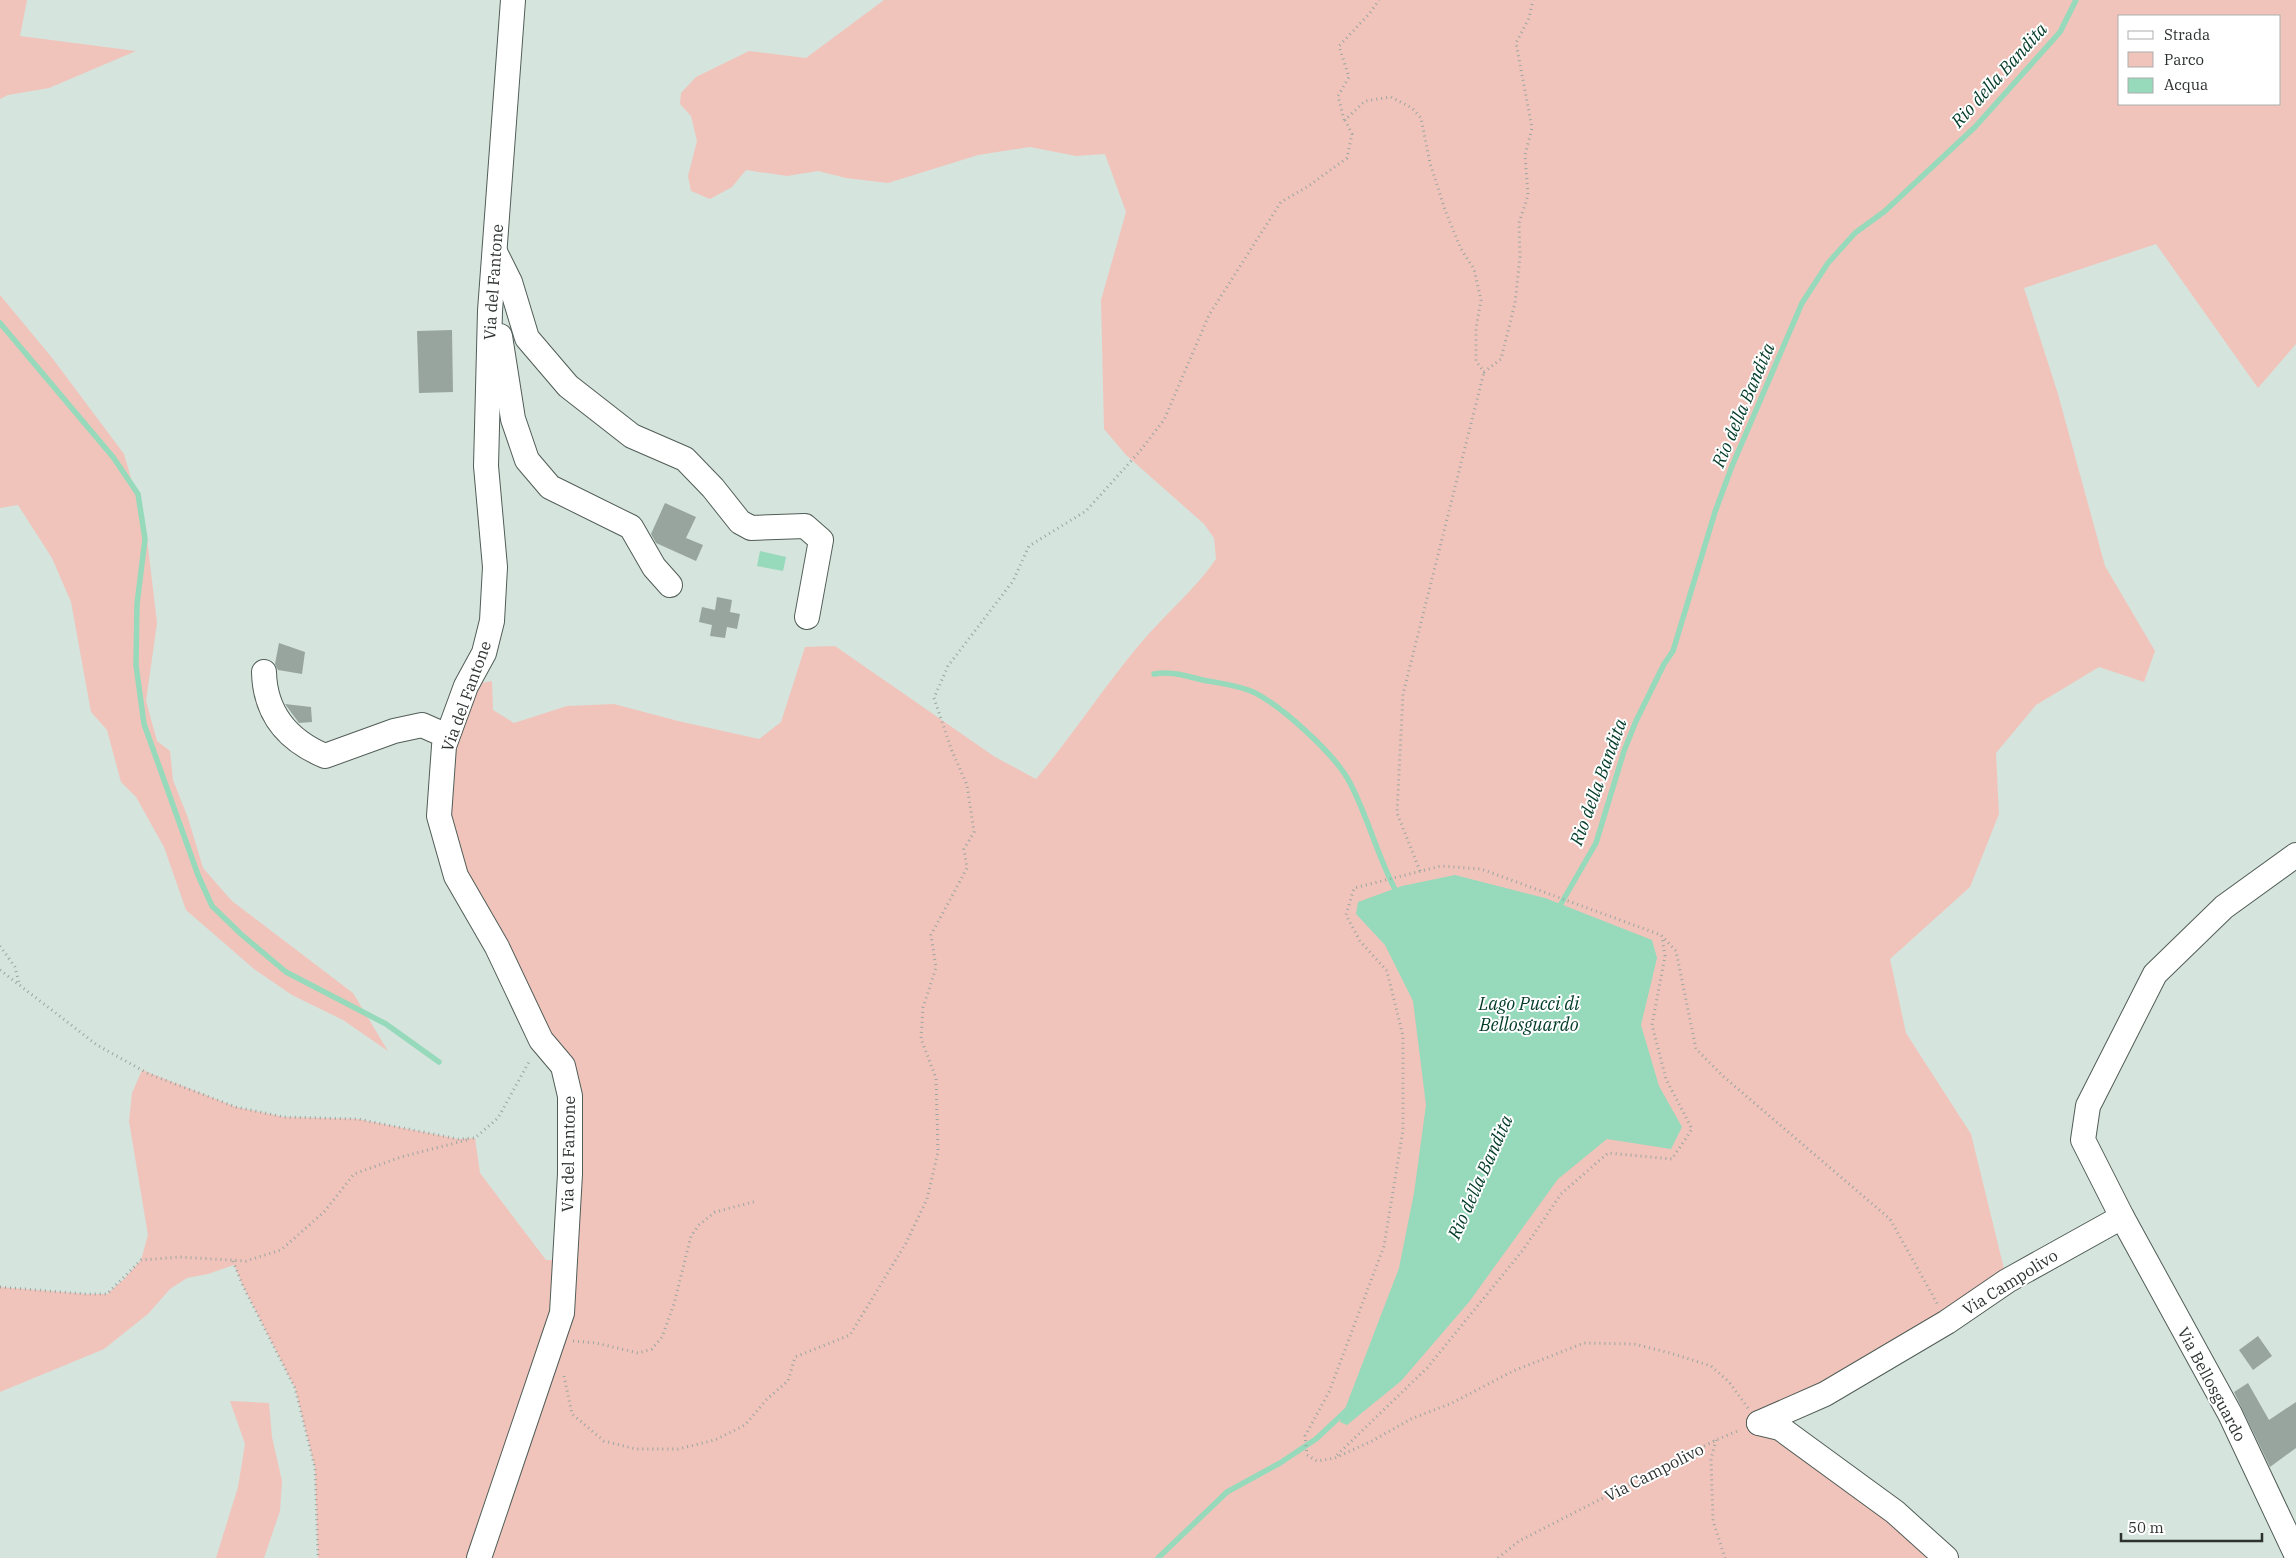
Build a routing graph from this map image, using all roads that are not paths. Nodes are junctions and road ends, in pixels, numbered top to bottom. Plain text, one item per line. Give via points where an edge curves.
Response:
1 (513, 0) edge
2 (494, 252) junction
3 (490, 311) junction
4 (670, 585) dead end
5 (808, 617) dead end
6 (264, 672) dead end
7 (448, 736) junction
8 (2296, 856) edge
9 (2122, 1217) junction
10 (2296, 1554) edge
11 (479, 1558) edge
12 (1946, 1558) edge

1 - 2 street, Via del Fantone
2 - 3 street, Via del Fantone
2 - 5 street via 510,282 527,338 568,386 632,436 685,459 740,522 752,528 805,526 821,540
3 - 4 street via 500,337 513,419 528,460 550,487 630,527 654,567
3 - 7 street, Via del Fantone via 486,466 495,568 492,621 484,653 466,686
6 - 7 street via 269,705 284,730 310,750 324,756 394,731 422,725
7 - 11 street, Via del Fantone via 444,746 439,816 456,876 497,947 541,1040 563,1066 570,1096 570,1174 562,1312
8 - 9 street via 2224,907 2155,974 2088,1106 2083,1140
9 - 10 street, Via Bellosguardo via 2230,1414
9 - 12 street, Via Campolivo via 2007,1281 1947,1322 1825,1394 1759,1423 1780,1428 1895,1512

